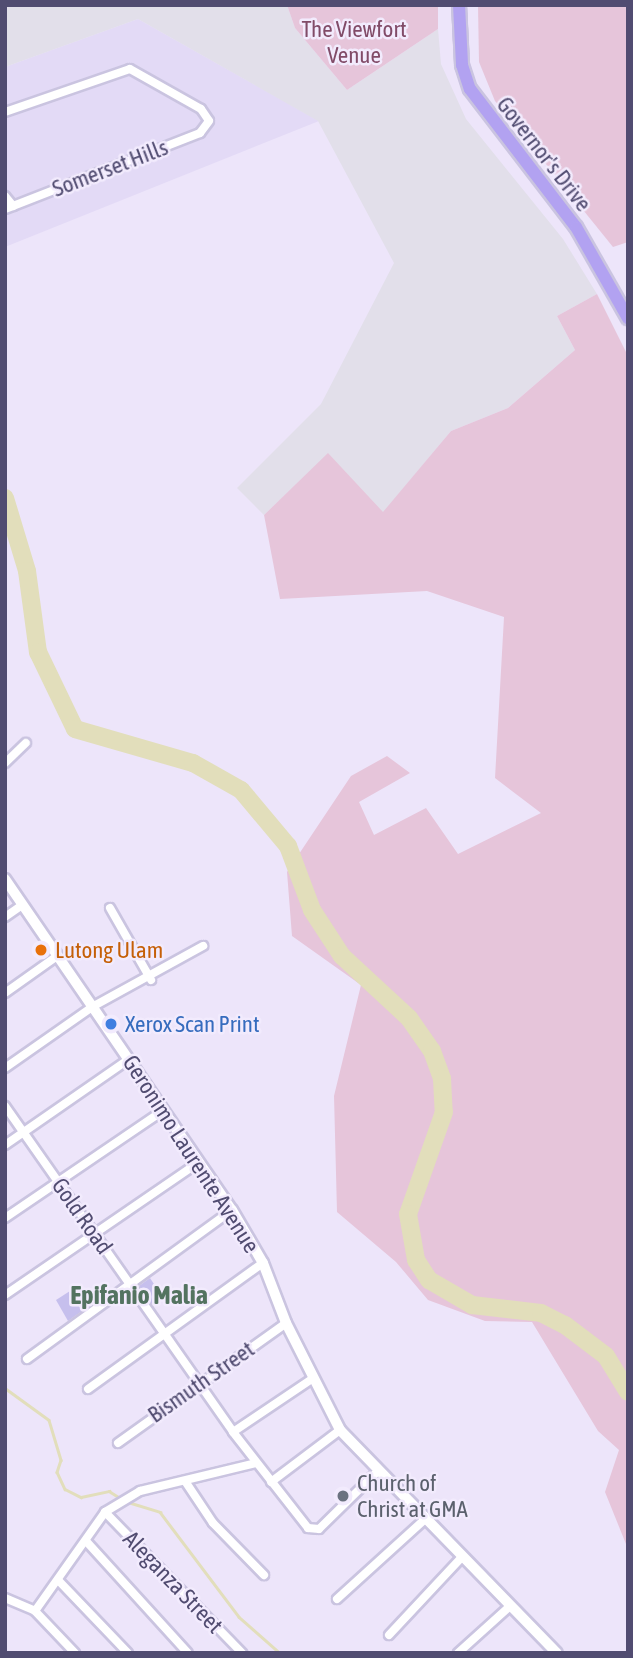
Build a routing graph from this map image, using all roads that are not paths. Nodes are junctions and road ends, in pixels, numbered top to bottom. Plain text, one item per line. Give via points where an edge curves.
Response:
1 (460, 5) edge
2 (5, 112) edge
3 (5, 195) edge
4 (9, 208) edge
5 (628, 318) edge
6 (26, 743) dead end
7 (5, 763) edge
8 (5, 880) edge
9 (22, 905) junction
10 (110, 908) dead end
11 (5, 917) edge
12 (203, 946) dead end
13 (57, 956) junction
14 (151, 980) junction
15 (5, 993) edge
16 (92, 1007) junction
17 (129, 1059) junction
18 (5, 1068) edge
19 (5, 1106) edge
20 (164, 1110) junction
21 (25, 1132) junction
22 (5, 1145) edge
23 (198, 1163) junction
24 (58, 1181) junction
25 (232, 1210) junction
26 (5, 1218) edge
27 (92, 1232) junction
28 (263, 1263) junction
29 (132, 1286) junction
30 (5, 1294) edge
31 (286, 1323) junction
32 (164, 1331) junction
33 (27, 1359) dead end
34 (312, 1379) junction
35 (199, 1381) junction
36 (88, 1390) dead end
37 (340, 1430) junction
38 (233, 1432) junction
39 (118, 1443) dead end
40 (256, 1463) junction
41 (376, 1473) junction
42 (185, 1480) junction
43 (271, 1482) junction
44 (104, 1511) junction
45 (423, 1521) junction
46 (86, 1541) junction
47 (460, 1559) junction
48 (264, 1575) dead end
49 (58, 1580) junction
50 (5, 1598) edge
51 (337, 1599) dead end
52 (509, 1607) junction
53 (35, 1611) junction
54 (389, 1635) dead end
55 (551, 1651) edge
56 (75, 1653) edge
57 (128, 1653) edge
58 (188, 1653) edge
59 (242, 1653) edge
60 (458, 1653) edge

1 - 5 highway, Governor's Drive via 460,52 470,89 576,227
2 - 4 street, Somerset Hills via 130,69 201,109 208,121 200,133
3 - 4 street
6 - 7 street
8 - 9 street, Geronimo Laurente Avenue
9 - 11 street
9 - 13 street, Geronimo Laurente Avenue
10 - 14 street
12 - 14 street
13 - 15 street
13 - 16 street, Geronimo Laurente Avenue
14 - 16 street
16 - 17 street, Geronimo Laurente Avenue
16 - 18 street
17 - 20 street, Geronimo Laurente Avenue
17 - 21 street
19 - 21 street, Gold Road
20 - 23 street, Geronimo Laurente Avenue
20 - 24 street
21 - 22 street
21 - 24 street, Gold Road
23 - 25 street, Geronimo Laurente Avenue
23 - 27 street
24 - 26 street
24 - 27 street, Gold Road
25 - 28 street, Geronimo Laurente Avenue
25 - 29 street
27 - 29 street, Gold Road
27 - 30 street
28 - 31 street, Geronimo Laurente Avenue
28 - 32 street
29 - 32 street, Gold Road
29 - 33 street
31 - 34 street, Geronimo Laurente Avenue
31 - 35 street, Bismuth Street
32 - 35 street, Gold Road
32 - 36 street
34 - 37 street, Geronimo Laurente Avenue
34 - 38 street
35 - 38 street, Gold Road
35 - 39 street, Bismuth Street
37 - 41 street, Geronimo Laurente Avenue
37 - 43 street
38 - 40 street, Gold Road
40 - 42 street
40 - 43 street, Gold Road
41 - 43 street via 313,1530
41 - 45 street, Geronimo Laurente Avenue
42 - 44 street via 140,1491
42 - 48 street via 214,1523
44 - 46 street
44 - 59 street, Aleganza Street
45 - 47 street, Geronimo Laurente Avenue
45 - 51 street
46 - 49 street
46 - 58 street
47 - 52 street, Geronimo Laurente Avenue
47 - 54 street
49 - 53 street
49 - 57 street
50 - 53 street
52 - 55 street, Geronimo Laurente Avenue
52 - 60 street
53 - 56 street

